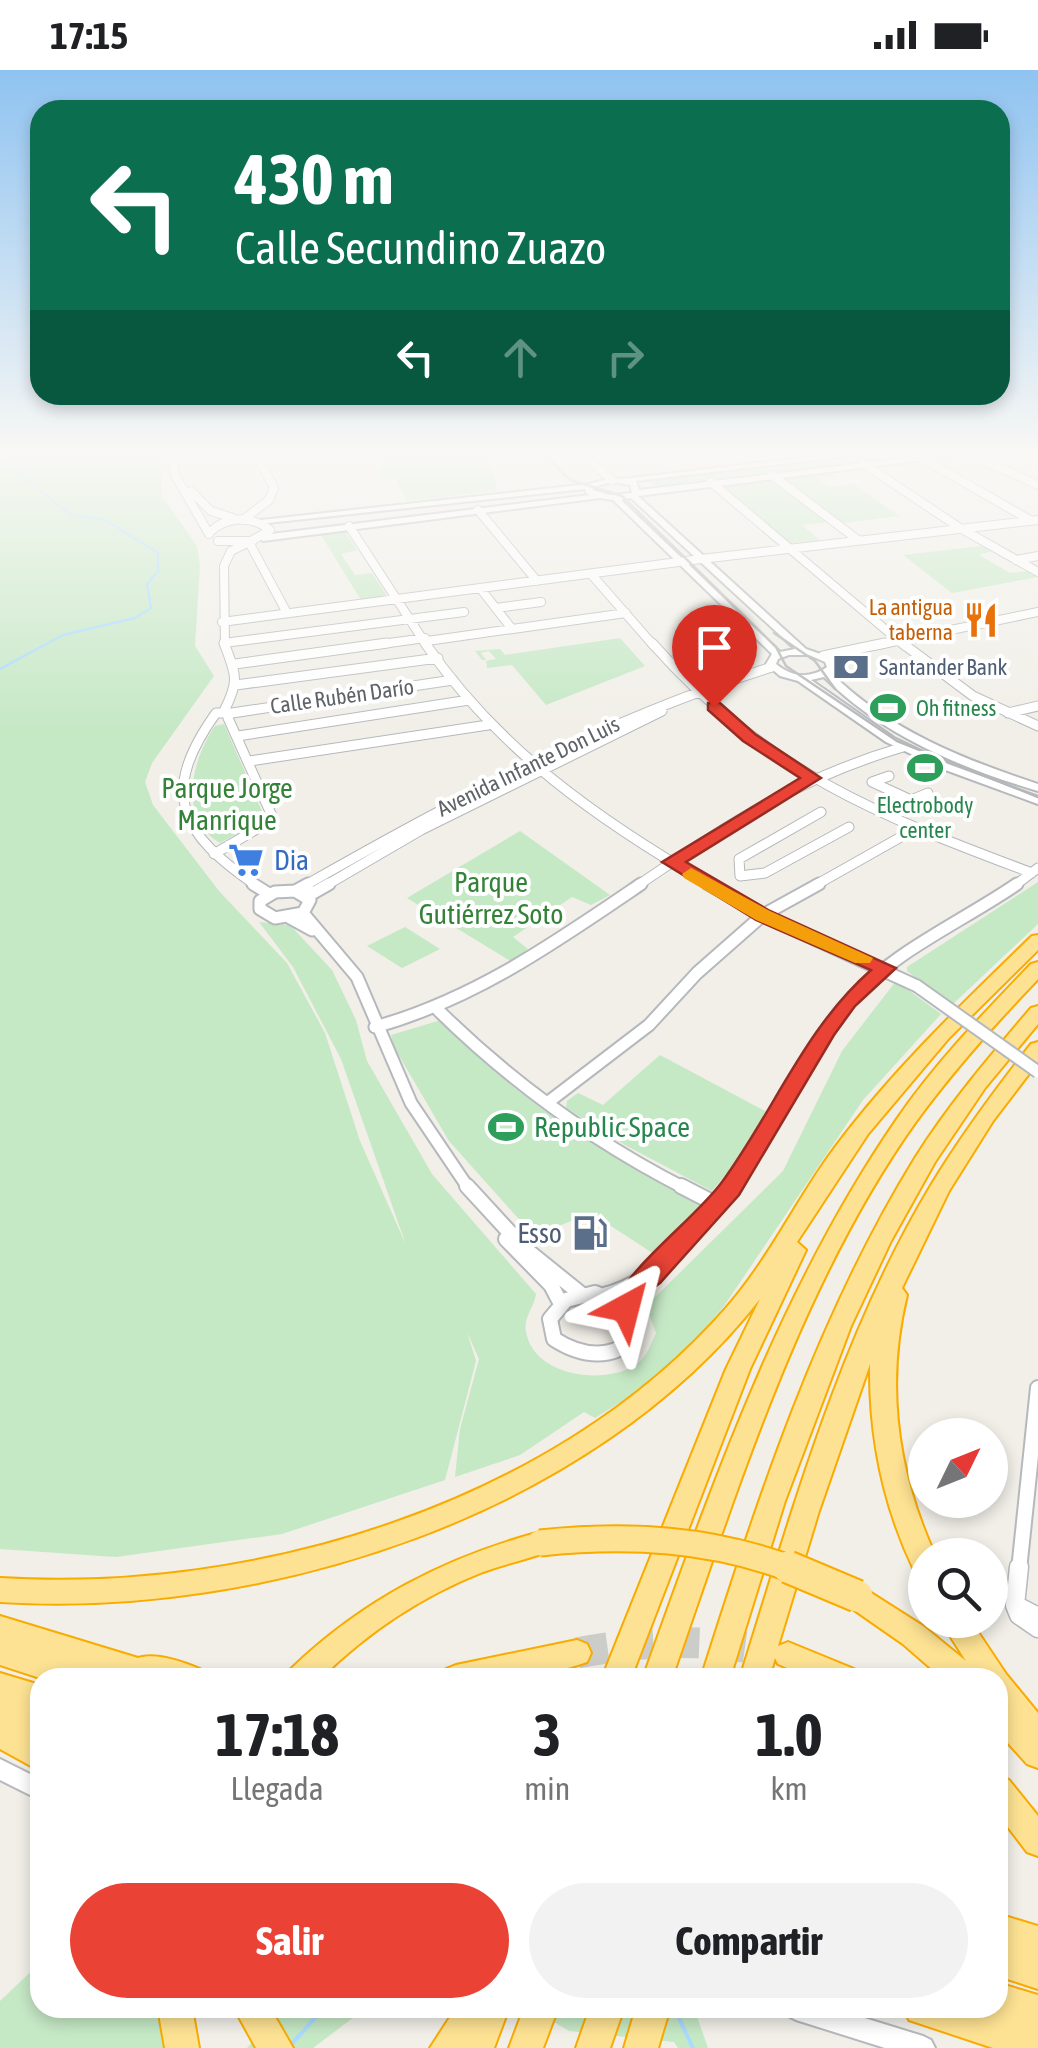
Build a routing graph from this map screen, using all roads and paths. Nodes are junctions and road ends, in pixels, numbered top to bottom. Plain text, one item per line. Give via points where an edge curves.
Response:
1 (225, 546) edge
2 (242, 546) edge
3 (251, 546) edge
4 (363, 546) edge
5 (508, 546) edge
6 (665, 546) edge
7 (688, 546) edge
8 (804, 546) edge
9 (992, 546) edge
10 (789, 548) junction
11 (231, 552) junction
12 (1038, 556) edge
13 (701, 559) junction
14 (1016, 560) junction
15 (681, 562) junction
16 (1038, 572) edge
17 (591, 574) junction
18 (537, 581) junction
19 (480, 588) junction
20 (398, 598) junction
21 (541, 602) dead end
22 (496, 608) junction
23 (464, 612) dead end
24 (626, 613) junction
25 (287, 614) junction
26 (1038, 614) edge
27 (412, 618) junction
28 (222, 622) junction
29 (512, 629) junction
30 (426, 639) junction
31 (900, 643) junction
32 (224, 644) junction
33 (803, 652) junction
34 (778, 654) junction
35 (438, 658) junction
36 (826, 658) junction
37 (235, 664) junction
38 (776, 670) junction
39 (826, 674) junction
40 (801, 678) junction
41 (453, 680) junction
42 (236, 685) junction
43 (700, 692) junction
44 (469, 700) junction
45 (1038, 706) edge
46 (1008, 713) junction
47 (222, 717) junction
48 (488, 725) junction
49 (1038, 726) edge
50 (238, 736) junction
51 (902, 746) junction
52 (250, 762) junction
53 (535, 766) junction
54 (889, 776) dead end
55 (812, 778) junction
56 (1038, 788) edge
57 (889, 792) junction
58 (928, 793) dead end
59 (1038, 801) edge
60 (864, 805) junction
61 (821, 812) dead end
62 (849, 827) dead end
63 (915, 829) junction
64 (214, 854) junction
65 (672, 862) junction
66 (1035, 870) edge
67 (740, 876) junction
68 (718, 889) junction
69 (295, 891) junction
70 (269, 894) junction
71 (308, 896) junction
72 (763, 915) junction
73 (296, 916) junction
74 (1038, 940) edge
75 (885, 968) junction
76 (1038, 968) edge
77 (438, 1010) junction
78 (1038, 1012) edge
79 (375, 1027) junction
80 (1038, 1048) edge
81 (1038, 1072) edge
82 (547, 1103) junction
83 (882, 1105) junction
84 (716, 1204) junction
85 (912, 1240) junction
86 (631, 1290) junction
87 (580, 1294) junction
88 (604, 1295) junction
89 (560, 1302) junction
90 (626, 1308) junction
91 (1038, 1388) edge
92 (916, 1538) edge
93 (0, 1590) edge
94 (1016, 1605) junction
95 (1038, 1616) edge
96 (0, 1628) edge
97 (1038, 1628) edge
98 (966, 1638) edge
99 (0, 1652) edge
100 (577, 1653) tunnel mouth
101 (788, 1655) tunnel mouth
102 (121, 1663) junction
103 (50, 1668) edge
104 (134, 1668) edge
105 (144, 1668) edge
106 (311, 1668) edge
107 (504, 1668) edge
108 (620, 1668) edge
109 (661, 1668) edge
110 (718, 1668) edge
111 (757, 1668) edge
112 (820, 1668) edge
113 (952, 1668) edge
114 (986, 1668) edge
115 (0, 1686) edge
116 (30, 1695) edge
117 (1008, 1697) edge
118 (1008, 1722) edge
119 (30, 1724) edge
120 (0, 1726) edge
121 (1038, 1736) edge
122 (30, 1749) edge
123 (1038, 1754) edge
124 (0, 1769) edge
125 (30, 1785) edge
126 (1008, 1803) edge
127 (1038, 1841) edge
128 (1008, 1934) edge
129 (1038, 1944) edge
130 (1008, 1962) edge
131 (1038, 1972) edge
132 (1008, 2003) edge
133 (1038, 2012) edge
134 (177, 2018) edge
135 (190, 2018) edge
136 (257, 2018) edge
137 (537, 2018) edge
138 (603, 2018) edge
139 (650, 2018) edge
140 (828, 2018) edge
141 (954, 2018) edge
142 (483, 2022) edge
143 (1038, 2044) edge
144 (527, 2046) edge
145 (182, 2048) edge
146 (192, 2048) edge
147 (276, 2048) edge
148 (447, 2048) edge
149 (593, 2048) edge
150 (641, 2048) edge
151 (923, 2048) edge

1 - 11 street
2 - 11 street
3 - 25 street
4 - 20 street
5 - 18 street
6 - 15 street
7 - 13 street
8 - 10 street
9 - 14 street
10 - 13 street
10 - 31 street
11 - 28 street via 224,566
12 - 14 street
13 - 15 street
13 - 33 street
14 - 16 street
15 - 17 street
15 - 34 street
17 - 18 street
17 - 24 street
18 - 19 street
19 - 20 street
19 - 22 street
20 - 25 street
20 - 27 street
21 - 22 street
22 - 29 street
23 - 27 street
24 - 29 street
24 - 43 street
25 - 28 street
26 - 31 street
27 - 30 street
27 - 32 street
28 - 32 street
29 - 30 street
30 - 35 street
30 - 37 street
31 - 36 street
31 - 46 street via 960,688
32 - 37 street
33 - 34 street
33 - 36 street
34 - 38 street via 772,660
35 - 41 street
35 - 42 street
36 - 39 street via 832,668
37 - 42 street
38 - 40 street
38 - 43 street, Avenida Infante Don Luis
39 - 40 street
39 - 56 street via 862,706 920,740
40 - 51 street
41 - 44 street
41 - 47 street, Calle Rubén Darío
42 - 47 street
43 - 53 street, Avenida Infante Don Luis
43 - 55 street via 749,737
44 - 48 street
44 - 50 street
45 - 46 street
46 - 49 street
47 - 50 street
47 - 64 street via 189,752 182,798
48 - 52 street
48 - 53 street
50 - 52 street
51 - 55 street
51 - 59 street
52 - 64 street via 272,820
53 - 65 street
53 - 69 street, Avenida Infante Don Luis via 411,824
53 - 71 street, Avenida Infante Don Luis
54 - 57 street via 872,782
55 - 60 street
55 - 65 street
57 - 58 street via 911,800
57 - 60 street
60 - 63 street
61 - 67 street via 740,859
62 - 67 street via 765,873
63 - 66 street
63 - 72 street
64 - 70 street
65 - 68 street
65 - 77 street via 491,985
66 - 75 street
67 - 68 street
68 - 72 street
69 - 70 street
69 - 71 street
70 - 73 street via 260,901 263,913
71 - 73 street via 310,907
72 - 75 street
72 - 82 street via 648,1025
73 - 79 street via 351,968
73 - 89 street via 344,970 398,1096 432,1152
74 - 83 highway via 967,1007
75 - 81 street, bridge
75 - 84 street via 824,1034
76 - 109 highway via 922,1098 811,1286 768,1379
77 - 79 street
77 - 82 street via 486,1058
78 - 110 highway via 958,1110 877,1244 812,1396
79 - 87 street via 404,1094 474,1195
80 - 85 highway via 983,1119
82 - 84 street
83 - 93 highway via 831,1169 768,1269 701,1350 607,1431 506,1490 425,1526 295,1563 145,1587
83 - 108 highway via 781,1274
84 - 86 street
85 - 92 highway via 890,1312 881,1407 891,1466
85 - 111 highway via 840,1406
86 - 88 street
86 - 90 street
87 - 88 street
87 - 89 street
88 - 90 street
89 - 90 street via 549,1318 554,1339 590,1357 628,1343 634,1322
91 - 94 street
94 - 95 street
94 - 97 street
96 - 102 highway
98 - 114 highway
99 - 103 highway
100 - 107 highway
101 - 112 highway
102 - 104 highway
102 - 105 highway
106 - 113 highway, bridge via 377,1613 445,1573 540,1543 622,1534 686,1538 800,1569 857,1596
115 - 116 highway
117 - 121 highway
118 - 123 highway
119 - 120 highway
120 - 122 highway
124 - 125 street
126 - 127 highway
128 - 129 highway
130 - 131 highway
132 - 133 highway
134 - 145 highway
135 - 146 highway
136 - 147 highway
137 - 144 highway
138 - 149 highway
139 - 150 highway
140 - 151 street
141 - 143 highway
142 - 148 highway

